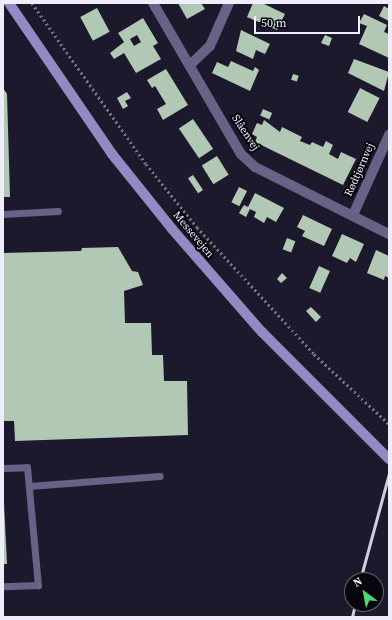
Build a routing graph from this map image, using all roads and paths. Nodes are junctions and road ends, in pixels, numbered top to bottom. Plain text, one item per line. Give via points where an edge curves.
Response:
1 (9, 3) edge
2 (32, 3) edge
3 (153, 3) edge
4 (229, 3) edge
5 (190, 65) junction
6 (389, 135) edge
7 (58, 212) dead end
8 (3, 214) edge
9 (353, 215) junction
10 (389, 234) edge
11 (389, 424) edge
12 (389, 458) edge
13 (3, 468) edge
14 (160, 476) dead end
15 (29, 486) junction
16 (3, 586) edge

1 - 12 main road, Messevejen via 112,154 172,229 262,332
2 - 11 path via 146,164 197,227 314,354
3 - 5 street, Slåenvej
4 - 5 street via 210,46
5 - 9 street, Slåenvej via 241,154 255,167
6 - 9 street, Rødtjørnvej
7 - 8 lane
9 - 10 street, Slåenvej
13 - 15 lane via 27,468
14 - 15 lane
15 - 16 lane via 38,585

